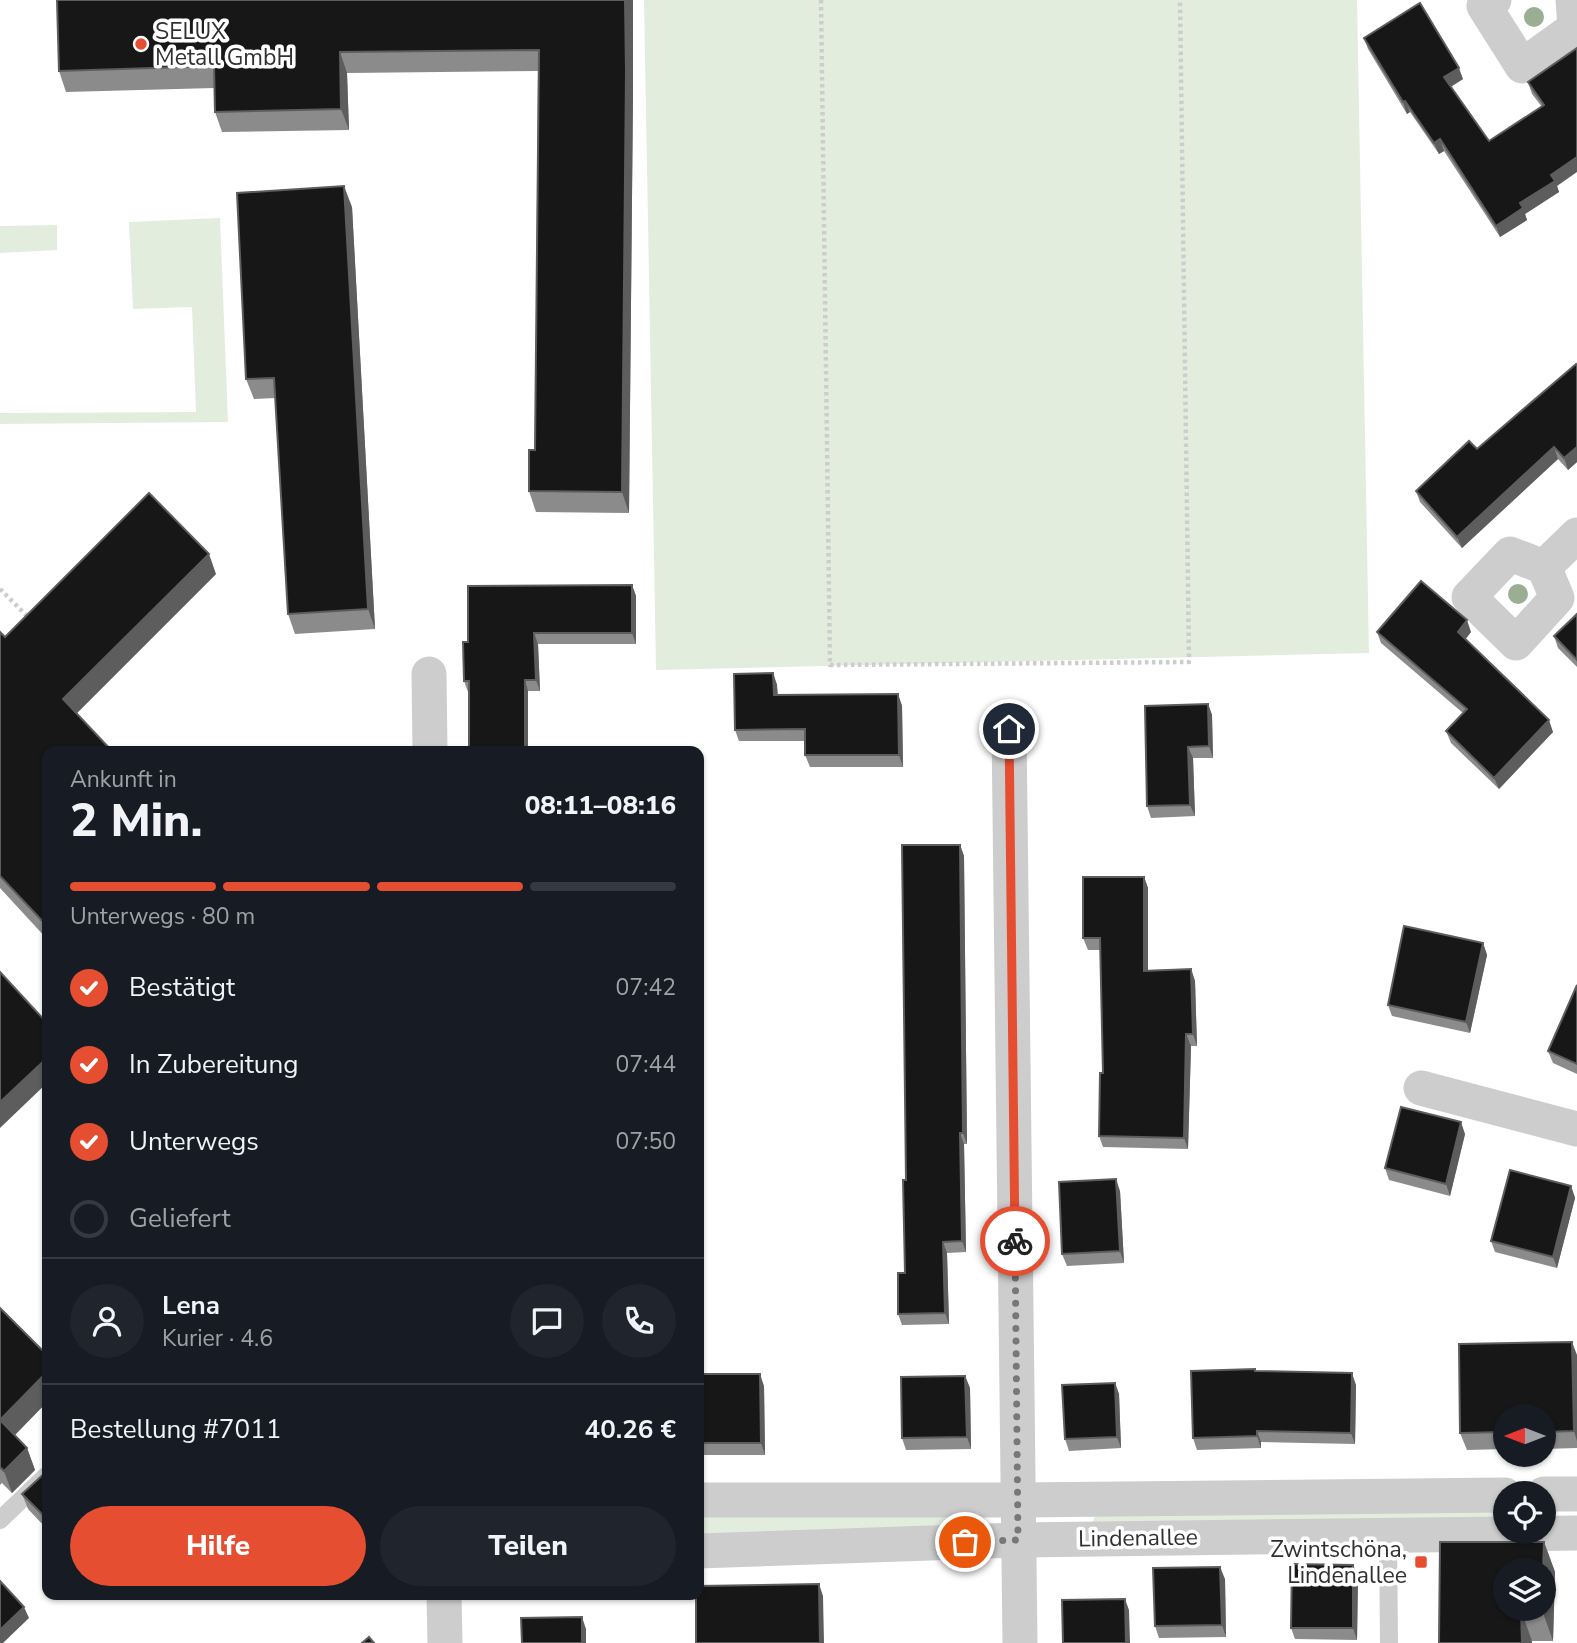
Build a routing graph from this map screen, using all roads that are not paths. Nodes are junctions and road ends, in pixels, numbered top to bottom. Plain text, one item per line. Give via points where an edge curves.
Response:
1 (1494, 0) edge
2 (1573, 0) edge
3 (1577, 535) edge
4 (1544, 567) dead end
5 (429, 674) dead end
6 (1009, 729) dead end
7 (430, 746) edge
8 (1421, 1088) dead end
9 (1577, 1129) edge
10 (42, 1480) edge
11 (1556, 1494) edge
12 (1577, 1494) edge
13 (1493, 1495) edge
14 (704, 1500) edge
15 (1018, 1500) junction
16 (0, 1520) edge
17 (1577, 1533) edge
18 (1388, 1534) junction
19 (1018, 1540) junction
20 (704, 1552) edge
21 (443, 1600) edge
22 (445, 1643) edge
23 (1020, 1643) edge
24 (1389, 1643) edge

1 - 2 street via 1484,6 1522,66 1575,27
3 - 4 street
5 - 7 street
6 - 15 street
8 - 9 street
10 - 16 lane
11 - 12 street
13 - 15 street, Lindenallee
14 - 15 street, Lindenallee
15 - 19 street
17 - 18 street, Lindenallee
18 - 19 street, Lindenallee
18 - 24 lane
19 - 20 street, Lindenallee
19 - 23 street
21 - 22 street

